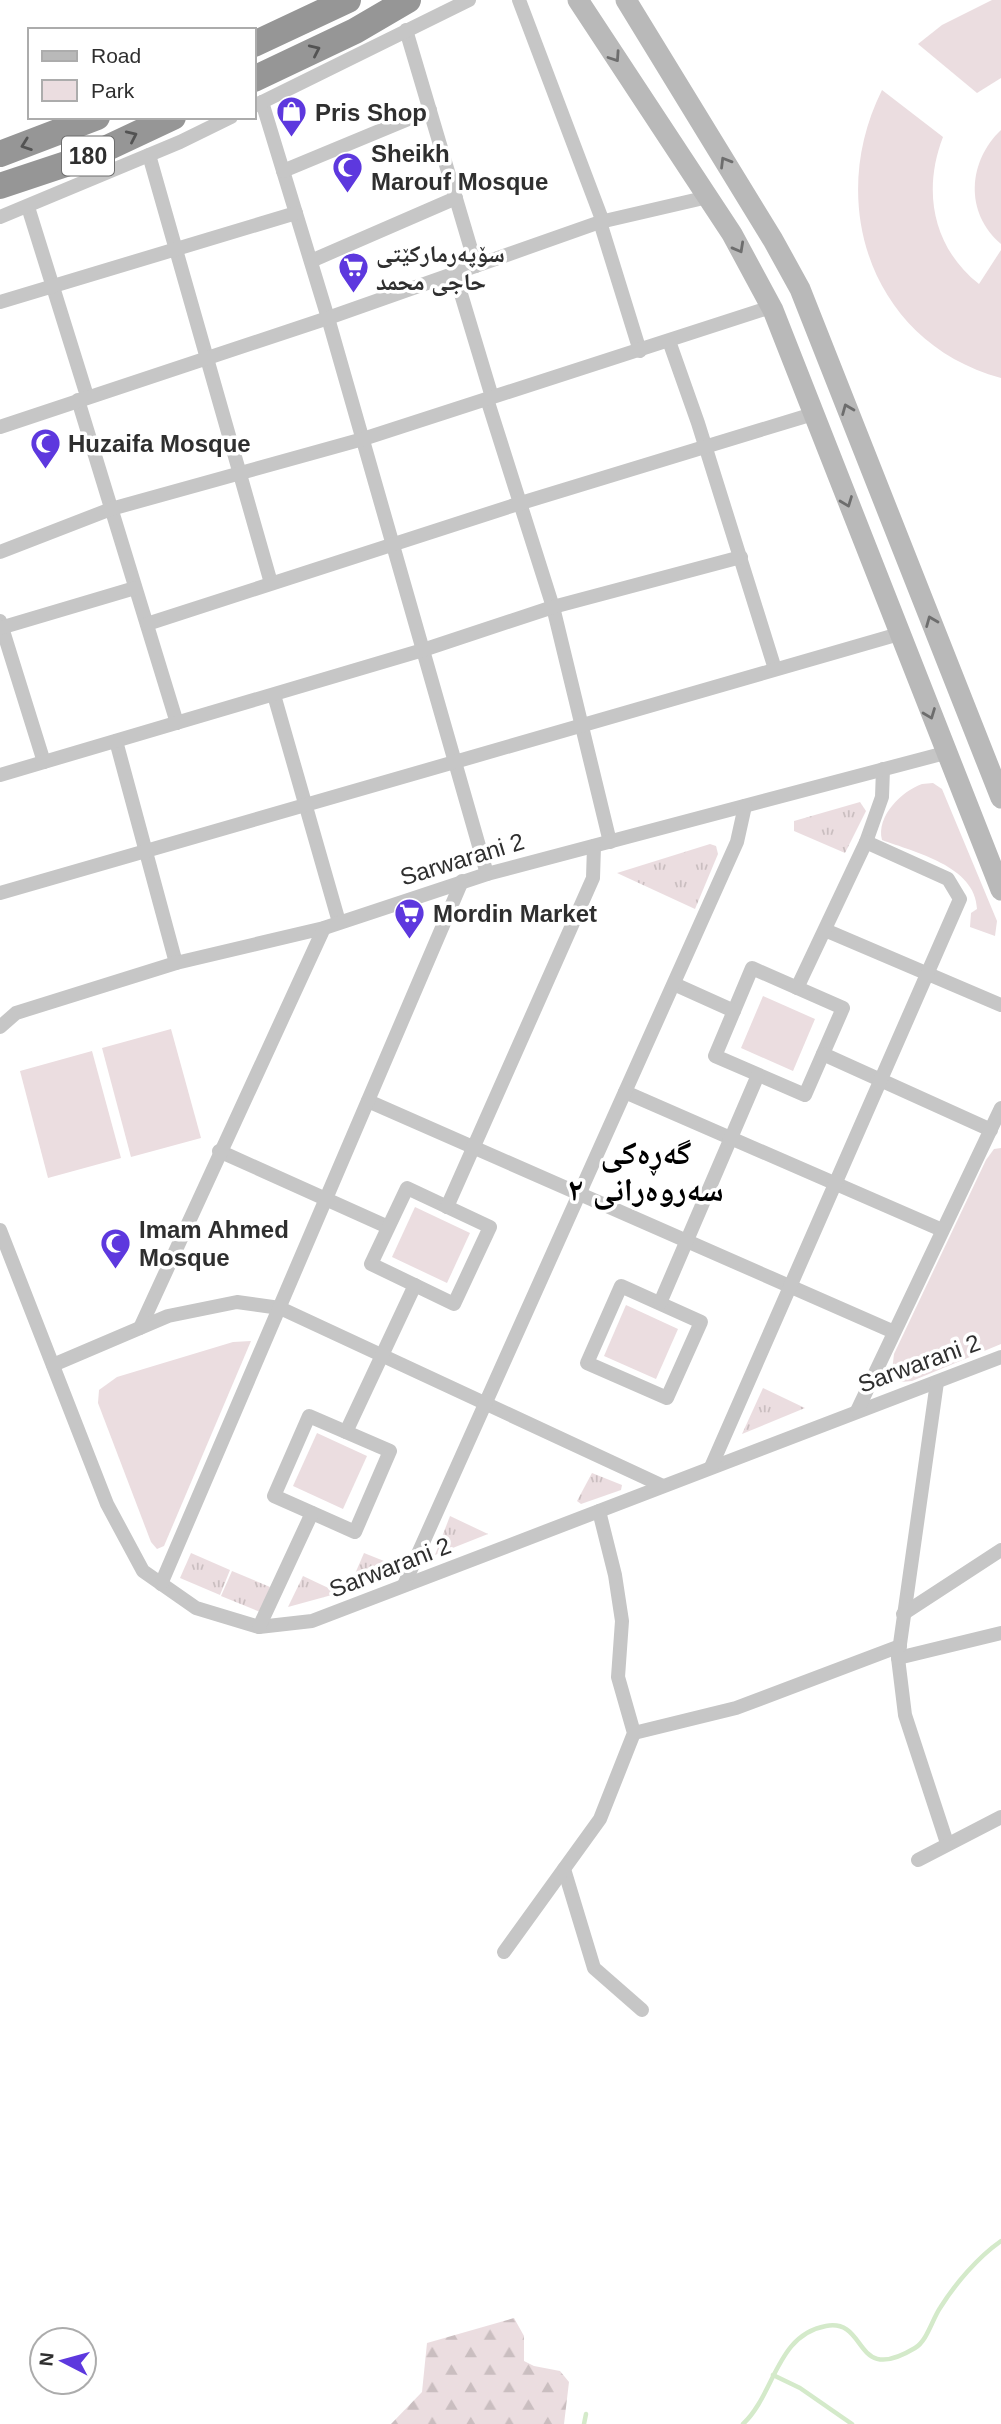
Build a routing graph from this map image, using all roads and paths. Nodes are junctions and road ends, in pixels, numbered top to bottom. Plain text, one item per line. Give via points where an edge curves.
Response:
1 (348, 0) edge
2 (408, 0) edge
3 (424, 0) edge
4 (469, 0) edge
5 (519, 0) edge
6 (578, 0) edge
7 (626, 0) edge
8 (379, 17) junction
9 (406, 30) junction
10 (256, 43) edge
11 (257, 96) edge
12 (430, 110) junction
13 (92, 119) edge
14 (169, 119) edge
15 (227, 119) edge
16 (0, 154) edge
17 (149, 155) junction
18 (283, 171) junction
19 (0, 186) edge
20 (708, 197) junction
21 (456, 198) junction
22 (28, 207) junction
23 (296, 213) junction
24 (0, 217) edge
25 (602, 222) junction
26 (176, 248) junction
27 (311, 261) junction
28 (476, 266) junction
29 (455, 274) junction
30 (52, 285) junction
31 (0, 302) edge
32 (771, 307) junction
33 (328, 318) junction
34 (669, 341) junction
35 (640, 351) junction
36 (205, 358) junction
37 (83, 398) junction
38 (489, 398) junction
39 (813, 414) junction
40 (0, 427) edge
41 (363, 439) junction
42 (705, 447) junction
43 (863, 449) junction
44 (831, 460) junction
45 (240, 473) junction
46 (521, 503) junction
47 (111, 509) junction
48 (393, 544) junction
49 (0, 552) edge
50 (741, 557) junction
51 (271, 583) junction
52 (135, 588) junction
53 (553, 607) junction
54 (147, 624) junction
55 (1, 626) edge
56 (899, 634) junction
57 (423, 650) junction
58 (775, 669) junction
59 (274, 695) junction
60 (177, 723) junction
61 (580, 723) junction
62 (116, 741) junction
63 (945, 753) junction
64 (455, 760) junction
65 (44, 762) junction
66 (883, 769) junction
67 (0, 775) edge
68 (1001, 798) edge
69 (305, 804) junction
70 (745, 806) junction
71 (610, 842) junction
72 (866, 842) junction
73 (594, 846) junction
74 (148, 850) junction
75 (488, 874) junction
76 (462, 881) junction
77 (1001, 890) edge
78 (0, 893) edge
79 (339, 922) junction
80 (324, 928) junction
81 (825, 930) junction
82 (176, 963) junction
83 (928, 973) junction
84 (674, 984) junction
85 (797, 988) junction
86 (1001, 1005) edge
87 (734, 1011) junction
88 (16, 1013) junction
89 (0, 1017) edge
90 (0, 1027) edge
91 (823, 1055) junction
92 (758, 1075) junction
93 (881, 1080) junction
94 (625, 1092) junction
95 (368, 1101) junction
96 (1001, 1108) edge
97 (989, 1134) junction
98 (731, 1139) junction
99 (1001, 1145) edge
100 (473, 1147) junction
101 (219, 1152) junction
102 (835, 1184) junction
103 (580, 1194) junction
104 (326, 1199) junction
105 (447, 1207) junction
106 (388, 1227) junction
107 (0, 1230) edge
108 (942, 1230) junction
109 (688, 1242) junction
110 (415, 1285) junction
111 (790, 1287) junction
112 (660, 1303) junction
113 (279, 1308) junction
114 (140, 1328) junction
115 (894, 1332) junction
116 (381, 1355) junction
117 (1001, 1357) edge
118 (53, 1365) junction
119 (937, 1382) junction
120 (488, 1404) junction
121 (857, 1411) junction
122 (346, 1432) junction
123 (711, 1467) junction
124 (663, 1486) junction
125 (599, 1511) junction
126 (312, 1513) junction
127 (1001, 1550) edge
128 (161, 1584) junction
129 (404, 1586) junction
130 (903, 1614) junction
131 (259, 1627) junction
132 (1001, 1633) edge
133 (899, 1652) junction
134 (634, 1733) junction
135 (1001, 1817) edge
136 (947, 1843) junction
137 (918, 1860) dead end
138 (564, 1869) junction
139 (504, 1952) dead end
140 (642, 2010) dead end

1 - 10 highway
2 - 8 highway
3 - 8 highway
4 - 9 street
5 - 25 street
6 -> 20 main road
43 -> 7 main road via 800,289
11 -> 8 highway
9 - 11 street
9 - 12 street
11 - 18 street
12 - 18 street
12 - 21 street
13 -> 16 highway, 180
19 -> 14 highway, 180 via 90,156
15 - 17 street
17 - 22 street
17 - 26 street
18 - 23 street
20 - 25 street
20 -> 32 main road
21 - 27 street
21 - 28 street
22 - 24 street
22 - 30 street
23 - 26 street
23 - 27 street
25 - 28 street
25 - 35 street
26 - 30 street
26 - 36 street
27 - 33 street
28 - 29 street
29 - 33 street
29 - 38 street
30 - 31 street
30 - 37 street
32 - 34 street
32 - 39 main road
33 - 36 street
33 - 41 street
34 - 35 street
34 - 42 street
35 - 38 street
36 - 37 street
36 - 45 street
37 - 40 street
37 - 47 street
38 - 41 street
38 - 46 street
39 - 42 street
39 - 44 main road
41 - 45 street
41 - 48 street
42 - 46 street
42 - 50 street
43 - 44 main road
68 -> 43 main road
44 -> 56 main road
45 - 47 street
45 - 51 street
46 - 48 street
46 - 53 street
47 - 49 street
47 - 52 street
48 - 51 street
48 - 57 street
50 - 53 street
50 - 58 street
51 - 54 street
52 - 54 street
52 - 55 street
53 - 57 street
53 - 61 street
54 - 60 street
55 - 65 street
56 - 58 street
56 -> 63 main road
57 - 59 street
57 - 64 street
58 - 61 street
59 - 60 street
59 - 69 street
60 - 62 street
61 - 64 street
61 - 71 street
62 - 65 street
62 - 74 street
63 - 66 street, Sarwarani 2
63 - 77 main road
64 - 69 street
64 - 75 street
65 - 67 street
66 - 70 street, Sarwarani 2
66 - 72 street via 882,797
69 - 74 street
69 - 79 street
70 - 71 street, Sarwarani 2
70 - 84 street via 737,842
71 - 73 street, Sarwarani 2
72 - 81 street
72 - 83 street via 948,879 960,899
73 - 75 street, Sarwarani 2
73 - 100 street via 593,878
74 - 78 street
74 - 82 street
75 - 76 street, Sarwarani 2
76 - 79 street, Sarwarani 2
76 - 95 street
79 - 80 street, Sarwarani 2
80 - 82 street, Sarwarani 2
80 - 101 street
81 - 83 street
81 - 85 street
82 - 88 street, Sarwarani 2
83 - 86 street
83 - 93 street
84 - 87 street
84 - 94 street
85 - 87 street via 752,968
85 - 91 street via 843,1008
87 - 92 street via 715,1056
88 - 89 street
88 - 90 street, Sarwarani 2
91 - 92 street via 805,1095
91 - 93 street
92 - 98 street
93 - 97 street
93 - 102 street
94 - 98 street
94 - 103 street
95 - 100 street
95 - 104 street
96 - 97 street
97 - 99 street
97 - 108 street
98 - 102 street
98 - 109 street
100 - 103 street
100 - 105 street
101 - 104 street
101 - 114 street
102 - 108 street
102 - 111 street
103 - 109 street
103 - 120 street
104 - 106 street
104 - 113 street
105 - 106 street via 407,1188
105 - 110 street via 490,1227 454,1304
106 - 110 street via 370,1264
107 - 118 street, Sarwarani 2
108 - 115 street
109 - 111 street
109 - 112 street
110 - 116 street
111 - 115 street
111 - 123 street
112 - 112 street via 701,1322 667,1398 587,1363 621,1286
113 - 114 street via 237,1302
113 - 116 street
113 - 128 street
114 - 118 street
115 - 121 street
116 - 120 street
116 - 122 street
117 - 119 street, Sarwarani 2
118 - 128 street, Sarwarani 2 via 107,1504 143,1571
119 - 121 street, Sarwarani 2
119 - 130 street
120 - 124 street
120 - 129 street
121 - 123 street, Sarwarani 2
122 - 126 street via 309,1416 274,1496
122 - 126 street via 390,1451 355,1532
123 - 124 street, Sarwarani 2
124 - 125 street, Sarwarani 2
125 - 129 street, Sarwarani 2
125 - 134 street via 622,1621 618,1677
126 - 131 street
127 - 130 street
128 - 131 street, Sarwarani 2 via 196,1608
129 - 131 street, Sarwarani 2 via 312,1621
130 - 133 street
132 - 133 street
133 - 134 street via 736,1708
133 - 136 street via 905,1715
134 - 138 street via 600,1819
135 - 136 street
136 - 137 street
138 - 139 street
138 - 140 street via 594,1968

